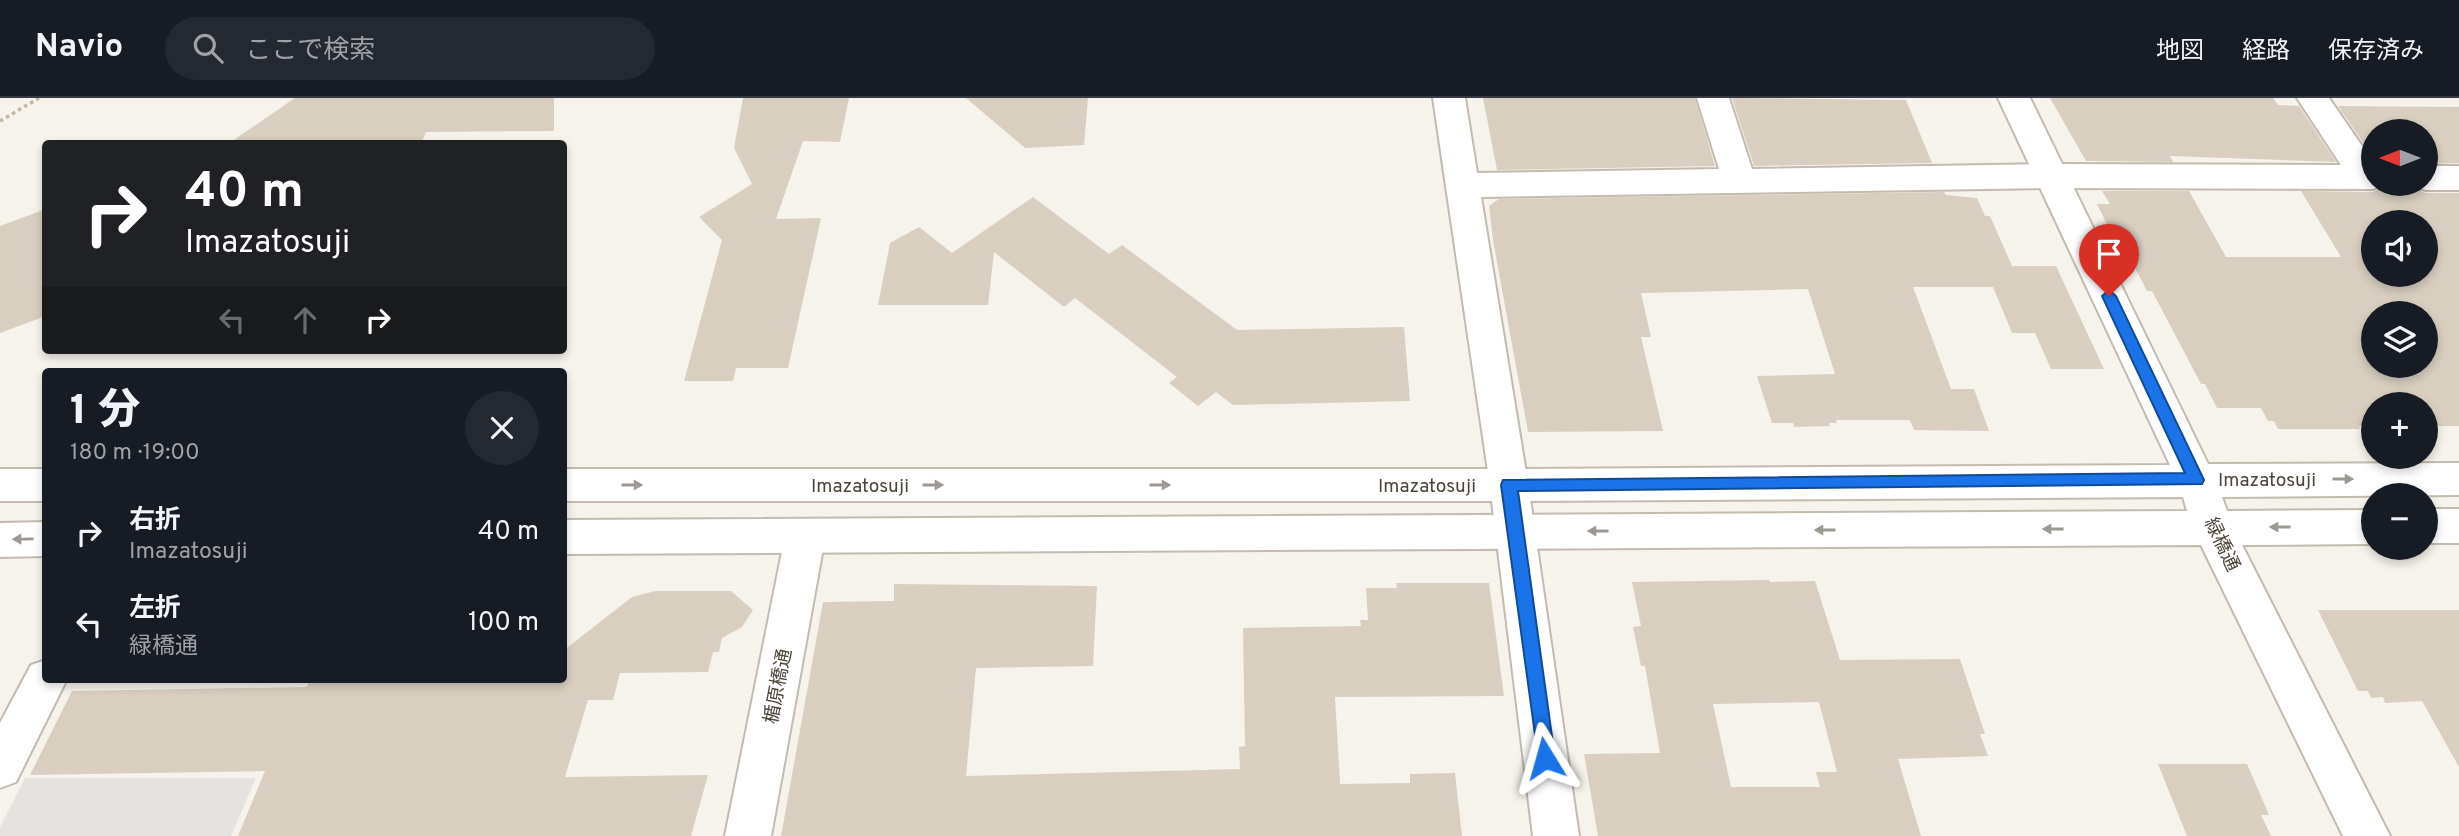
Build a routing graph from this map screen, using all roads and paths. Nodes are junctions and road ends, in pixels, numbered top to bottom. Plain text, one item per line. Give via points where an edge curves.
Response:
1 (39, 98) edge
2 (1449, 98) edge
3 (1713, 98) edge
4 (2014, 98) edge
5 (2313, 98) edge
6 (0, 121) edge
7 (2361, 165) edge
8 (2052, 176) junction
9 (2361, 177) edge
10 (2438, 177) edge
11 (2459, 178) edge
12 (1739, 181) junction
13 (1462, 185) junction
14 (2459, 479) edge
15 (2196, 480) junction
16 (0, 485) edge
17 (42, 485) edge
18 (567, 485) edge
19 (1509, 485) junction
20 (2459, 526) edge
21 (2361, 527) edge
22 (2438, 527) edge
23 (2213, 528) junction
24 (1514, 531) junction
25 (567, 537) edge
26 (805, 537) junction
27 (42, 539) edge
28 (0, 540) edge
29 (44, 683) edge
30 (0, 767) edge
31 (748, 836) edge
32 (1556, 836) edge
33 (2367, 836) edge

1 - 6 path
2 - 13 street
3 - 12 street
4 - 8 street, 緑橋通
5 - 7 street
8 - 9 street
8 - 12 street
8 - 15 street, 緑橋通
10 - 11 street
12 - 13 street
13 - 19 street
15 -> 14 street, Imazatosuji
15 - 19 street, Imazatosuji
15 - 23 street, 緑橋通
16 - 17 street
18 -> 19 street, Imazatosuji
19 - 24 street
20 - 22 street
21 -> 23 street
23 -> 24 street
23 - 33 street, 緑橋通
24 - 26 street
24 - 32 street
25 - 26 street
26 - 31 street, 楯原橋通
27 -> 28 street
29 - 30 street

